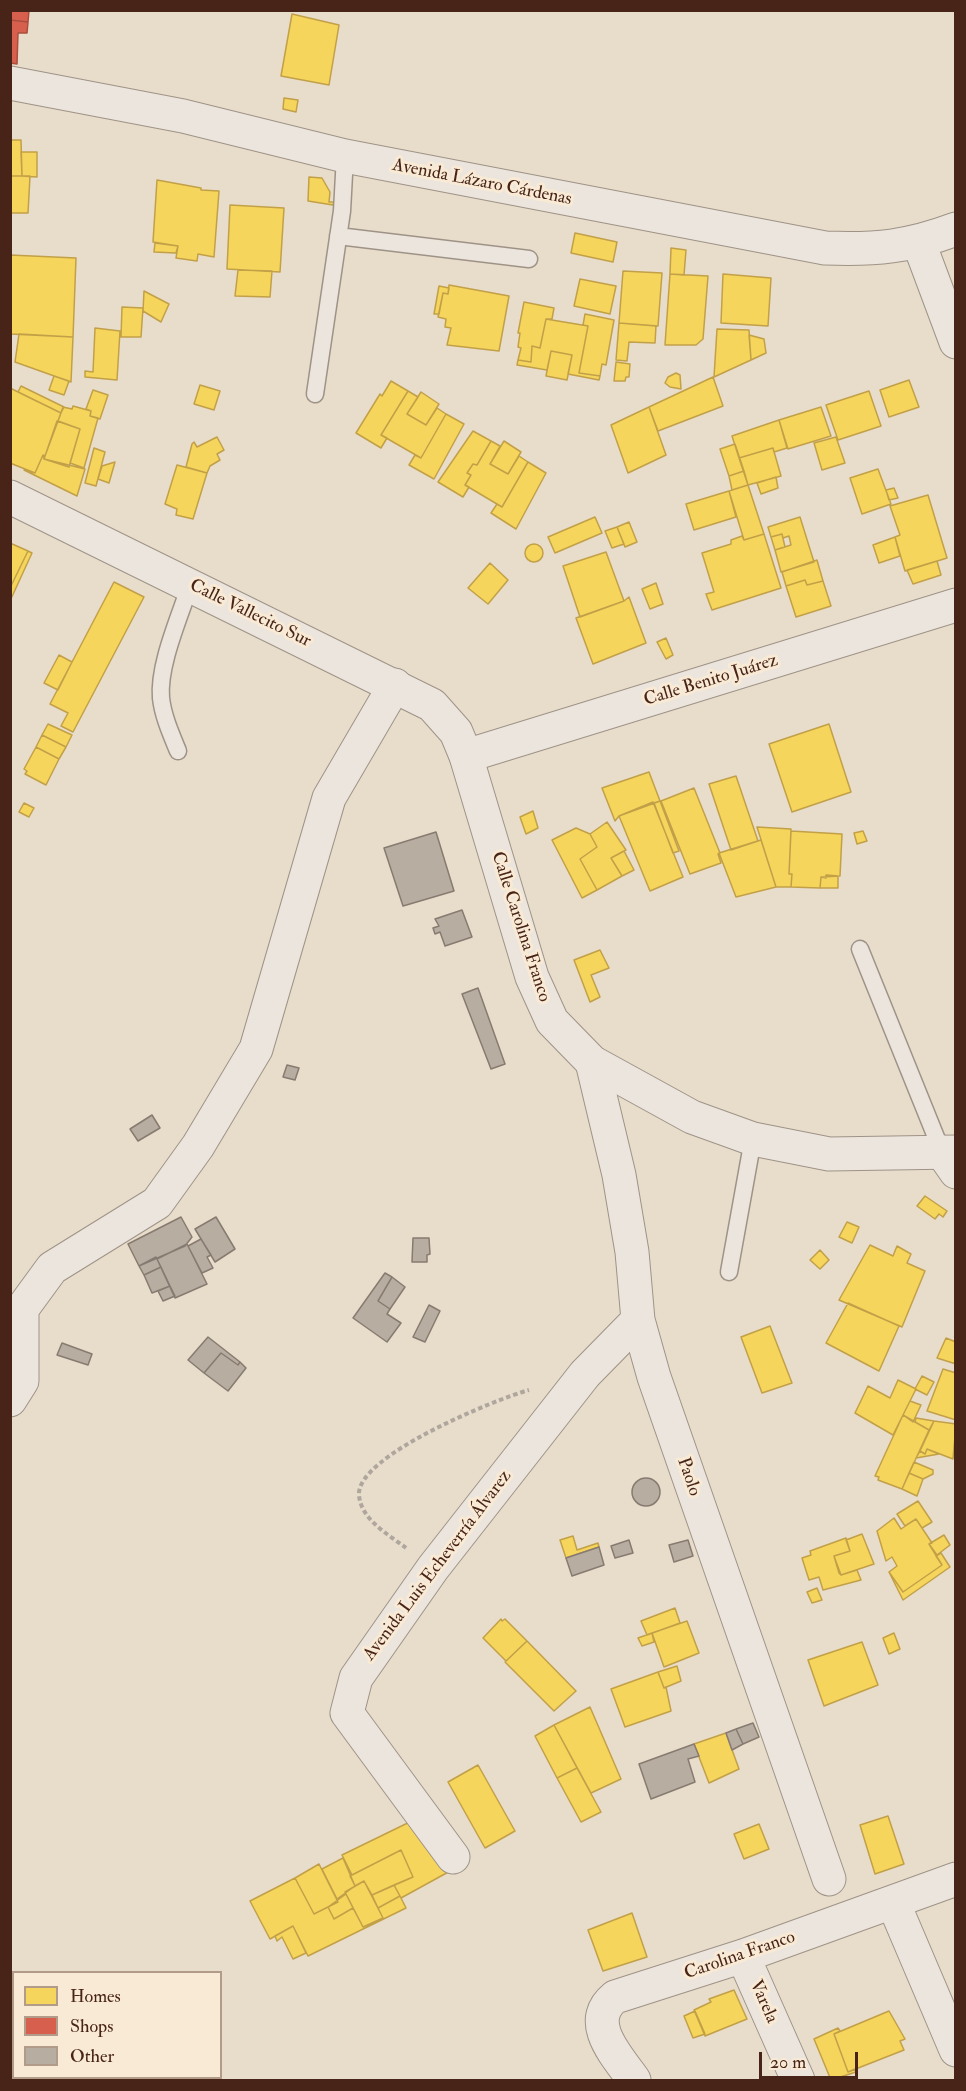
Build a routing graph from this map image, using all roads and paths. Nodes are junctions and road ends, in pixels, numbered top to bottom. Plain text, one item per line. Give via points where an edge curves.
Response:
1 (10, 83) edge
2 (345, 156) junction
3 (956, 229) edge
4 (338, 236) junction
5 (919, 243) junction
6 (529, 259) dead end
7 (956, 342) edge
8 (315, 394) dead end
9 (10, 497) edge
10 (190, 585) junction
11 (956, 605) edge
12 (395, 685) junction
13 (178, 751) dead end
14 (466, 756) junction
15 (860, 949) dead end
16 (592, 1062) junction
17 (753, 1139) junction
18 (951, 1158) edge
19 (729, 1272) dead end
20 (638, 1320) junction
21 (530, 1390) dead end
22 (10, 1400) edge
23 (432, 1568) junction
24 (453, 1857) dead end
25 (830, 1879) dead end
26 (956, 1879) edge
27 (893, 1902) junction
28 (743, 1956) junction
29 (956, 2050) edge
30 (621, 2077) edge
31 (798, 2080) edge

1 - 2 street, Avenida Lázaro Cárdenas via 183,116
2 - 4 lane
2 - 5 street, Avenida Lázaro Cárdenas via 825,248 870,250
3 - 5 street, Avenida Lázaro Cárdenas
4 - 6 lane
4 - 8 lane
5 - 7 street
9 - 10 street, Calle Vallecito Sur
10 - 12 street, Calle Vallecito Sur
10 - 13 lane via 162,676 163,708
11 - 14 street, Calle Benito Juárez
12 - 14 street, Calle Vallecito Sur via 432,705 456,732
12 - 22 street via 328,798 256,1049 198,1146 157,1203 52,1268 22,1309 22,1381
14 - 16 street, Calle Carolina Franco via 532,977 552,1021
15 - 18 lane
16 - 17 street, Calle Carolina Franco via 692,1117
16 - 20 street, Paolo via 619,1175
17 - 18 street, Calle Carolina Franco via 829,1154
17 - 19 lane
20 - 23 street, Avenida Luis Echeverría Álvarez via 585,1374
20 - 25 street, Paolo via 684,1467
21 - 23 path via 430,1430 370,1471 361,1483 359,1496 369,1520
23 - 24 street, Avenida Luis Echeverría Álvarez via 356,1678 347,1713
26 - 27 street, Carolina Franco
27 - 28 street, Carolina Franco
27 - 29 street
28 - 30 street, Carolina Franco via 615,1998 606,2005 602,2026
28 - 31 street, Varela

